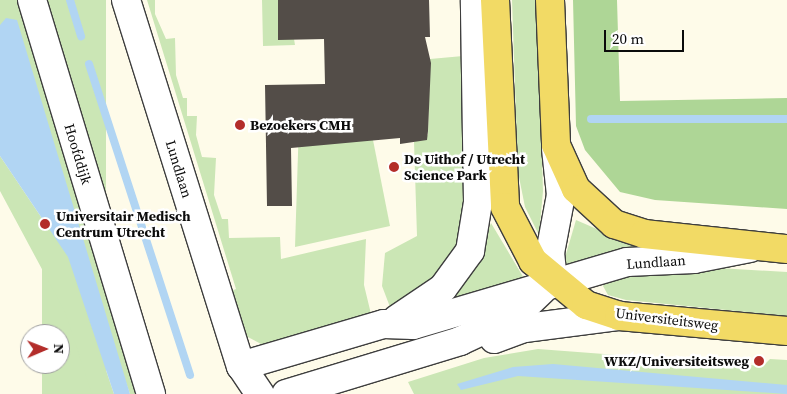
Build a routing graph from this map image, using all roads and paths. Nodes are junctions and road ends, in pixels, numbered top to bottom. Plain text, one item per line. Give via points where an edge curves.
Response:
1 (32, 0) edge
2 (126, 0) edge
3 (475, 0) edge
4 (495, 0) edge
5 (550, 0) edge
6 (556, 145) junction
7 (759, 246) junction
8 (787, 249) edge
9 (553, 281) junction
10 (619, 316) junction
11 (394, 322) junction
12 (787, 331) edge
13 (460, 341) junction
14 (241, 366) junction
15 (151, 394) edge
16 (260, 394) edge
17 (286, 394) edge

1 - 15 street, Hoofddijk
2 - 14 street, Lundlaan
3 - 11 street, Lundlaan via 478,202 470,251 443,288
4 - 9 main road, Universiteitsweg via 505,207 524,248
5 - 6 main road
6 - 7 main road via 576,189 614,224 644,234
6 - 9 street via 561,195 550,253
7 - 8 main road
7 - 9 street, Lundlaan via 694,259 626,262
9 - 10 main road, Universiteitsweg via 586,304
9 - 11 street, Lundlaan via 413,325
9 - 13 street, Lundlaan via 516,315
10 - 12 main road, Universiteitsweg
10 - 13 street, Lundlaan via 525,328 487,341
11 - 14 street, Lundlaan
13 - 17 street, Lundlaan
14 - 16 street, Lundlaan

